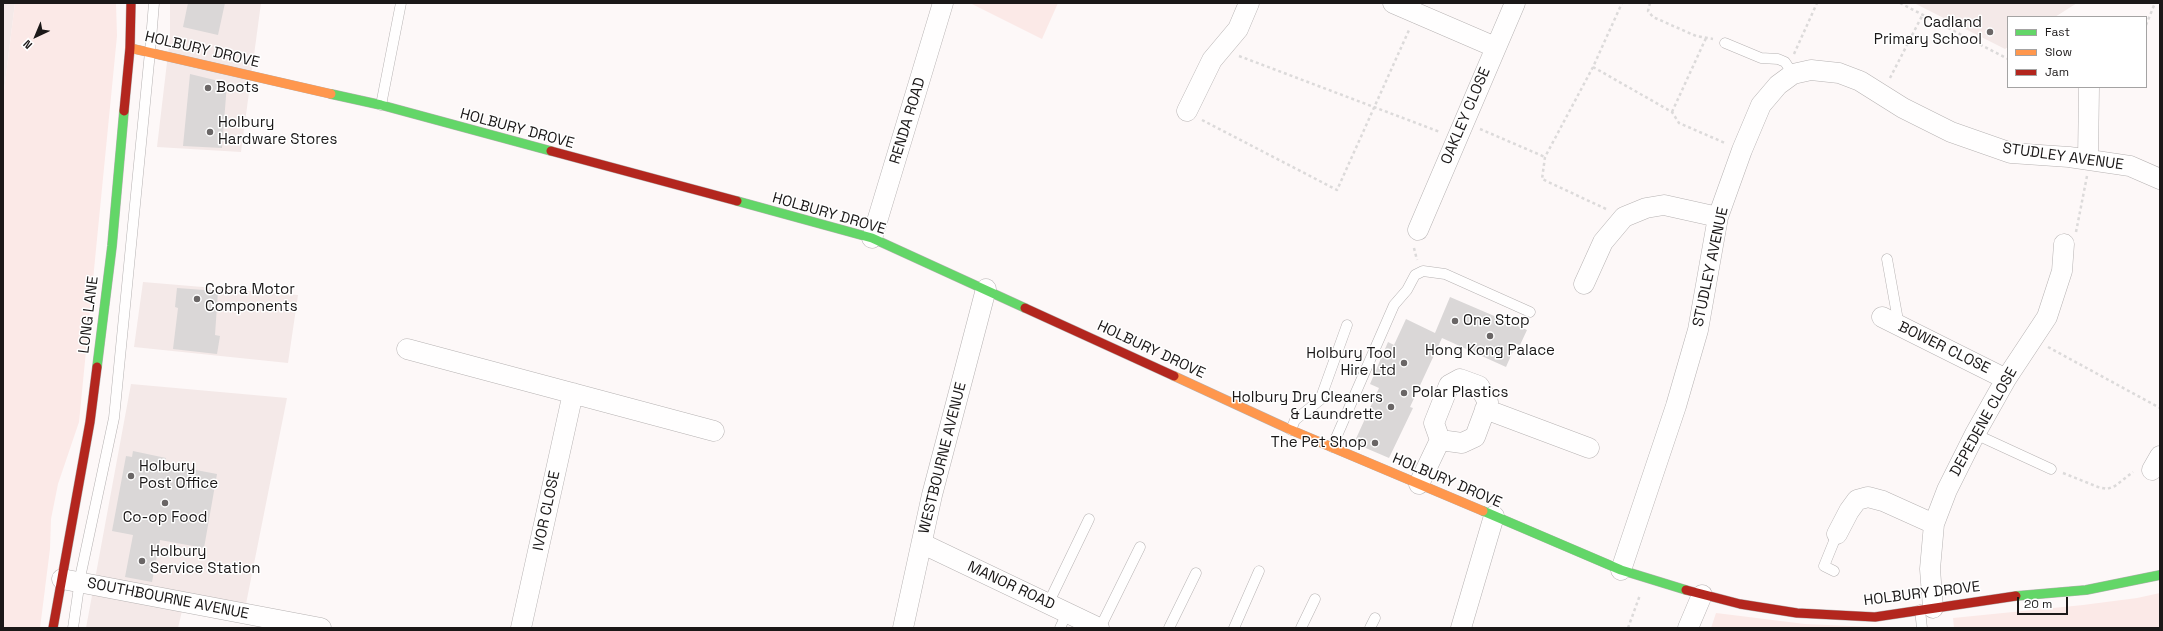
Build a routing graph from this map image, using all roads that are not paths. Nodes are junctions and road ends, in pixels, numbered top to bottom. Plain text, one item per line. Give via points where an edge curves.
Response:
1 (131, 3) edge
2 (154, 3) edge
3 (401, 3) edge
4 (943, 3) edge
5 (1249, 3) edge
6 (1393, 3) edge
7 (1515, 3) edge
8 (1725, 43) road end
9 (1495, 47) junction
10 (130, 48) junction
11 (150, 52) junction
12 (1792, 71) junction
13 (2089, 88) edge
14 (381, 106) junction
15 (1187, 112) road end
16 (2088, 160) junction
17 (2160, 179) edge
18 (1718, 217) junction
19 (1418, 230) road end
20 (872, 238) junction
21 (2064, 244) road end
22 (1887, 259) dead end
23 (1584, 284) dead end
24 (986, 289) junction
25 (1530, 312) dead end
26 (1882, 317) dead end
27 (1348, 325) dead end
28 (1899, 326) junction
29 (407, 349) dead end
30 (2006, 379) junction
31 (573, 393) junction
32 (1485, 409) junction
33 (1291, 430) junction
34 (714, 431) dead end
35 (1975, 434) junction
36 (1440, 440) junction
37 (1332, 448) junction
38 (1589, 448) dead end
39 (2051, 469) road end
40 (1419, 484) junction
41 (1494, 516) junction
42 (1089, 519) dead end
43 (1934, 524) junction
44 (1837, 534) joint
45 (922, 544) junction
46 (1140, 547) dead end
47 (1621, 570) junction
48 (1259, 571) dead end
49 (1834, 571) dead end
50 (1196, 573) dead end
51 (2160, 575) edge
52 (71, 580) junction
53 (1702, 595) junction
54 (1316, 599) dead end
55 (1048, 604) junction
56 (1926, 608) junction
57 (1375, 618) dead end
58 (1063, 620) edge
59 (53, 628) edge
60 (73, 628) edge
61 (321, 628) edge
62 (521, 628) edge
63 (903, 628) edge
64 (1099, 628) edge
65 (1169, 628) edge
66 (1234, 628) edge
67 (1301, 628) edge
68 (1370, 628) edge
69 (1461, 628) edge
70 (1688, 628) edge
71 (1922, 628) edge

1 - 10 street, LONG LANE
2 - 11 lane
3 - 14 lane
4 - 20 street, RENDA ROAD
5 - 15 street via 1238,29 1212,60
6 - 9 street
7 - 9 street, OAKLEY CLOSE
8 - 12 lane via 1761,58 1778,59
9 - 19 street, OAKLEY CLOSE
10 - 11 street, HOLBURY DROVE
10 - 52 street, LONG LANE via 112,246
11 - 14 street, HOLBURY DROVE
11 - 52 lane via 114,418
12 - 16 street, STUDLEY AVENUE via 1839,73 1860,81 1951,132 2011,153
12 - 18 street, STUDLEY AVENUE via 1761,105
13 - 16 street
14 - 20 street, HOLBURY DROVE
16 - 17 street, STUDLEY AVENUE via 2130,166
18 - 23 street via 1664,205 1646,208 1624,217 1602,242
18 - 47 street, STUDLEY AVENUE via 1698,330 1676,406
20 - 24 street, HOLBURY DROVE
21 - 30 street, DEPEDENE CLOSE via 2062,272 2047,317
22 - 28 lane
24 - 33 street, HOLBURY DROVE
24 - 45 street, WESTBOURNE AVENUE via 932,495
25 - 37 lane via 1445,274 1423,271 1415,275 1407,290 1394,305
26 - 28 street, BOWER CLOSE
27 - 33 lane via 1320,400 1295,420
28 - 30 street, BOWER CLOSE
29 - 31 street
30 - 35 street, DEPEDENE CLOSE
31 - 34 street
31 - 62 street, IVOR CLOSE
32 - 36 street via 1474,437 1462,442
32 - 36 street via 1488,402 1479,386 1460,379 1449,385 1434,423
32 - 38 street
33 - 37 street, HOLBURY DROVE
35 - 39 lane
35 - 43 street, DEPEDENE CLOSE via 1947,490
36 - 40 street
37 - 40 street, HOLBURY DROVE
40 - 41 street, HOLBURY DROVE
41 - 47 street, HOLBURY DROVE
41 - 69 street
42 - 55 lane
43 - 44 street via 1868,497 1857,500
43 - 56 street, DEPEDENE CLOSE
44 - 49 lane via 1824,566
45 - 55 street, MANOR ROAD
45 - 63 street, WESTBOURNE AVENUE
46 - 64 lane
47 - 53 street, HOLBURY DROVE
48 - 66 lane
50 - 65 lane
51 - 56 street, HOLBURY DROVE via 2086,590 2036,593
52 - 59 street, LONG LANE
52 - 60 lane
52 - 61 street, SOUTHBOURNE AVENUE
53 - 56 street, HOLBURY DROVE via 1797,613 1875,617
53 - 70 street
54 - 67 lane
55 - 58 street, MANOR ROAD
56 - 71 lane
57 - 68 lane
58 - 64 street, MANOR ROAD

